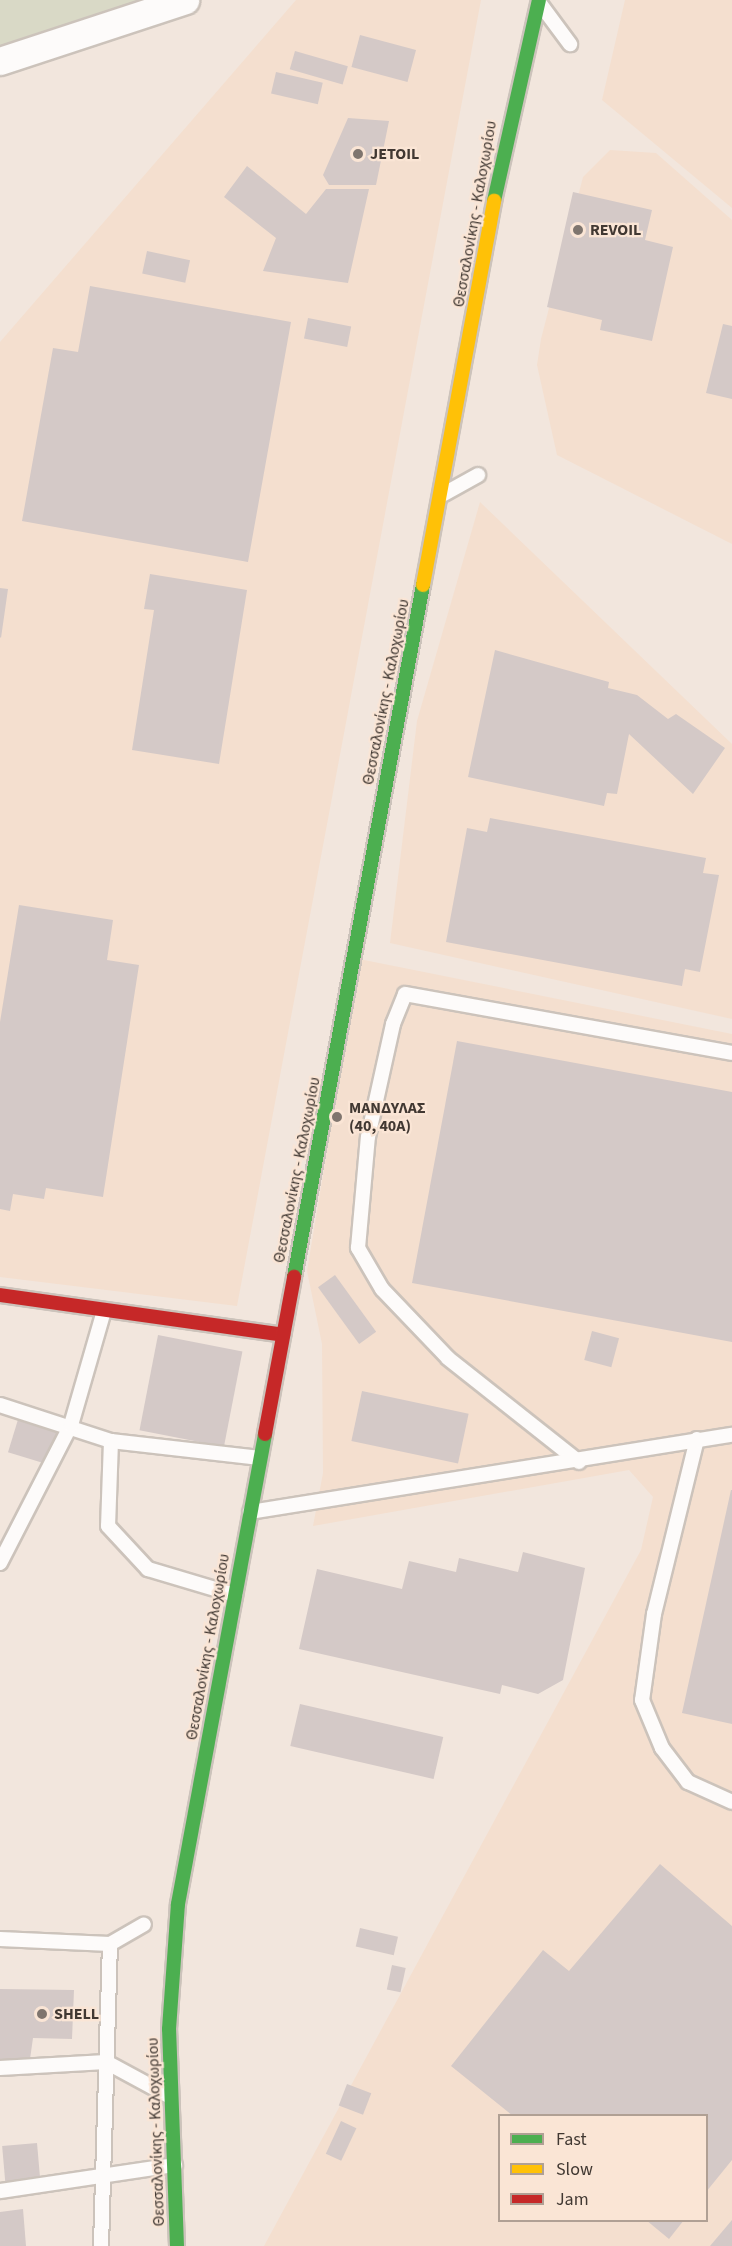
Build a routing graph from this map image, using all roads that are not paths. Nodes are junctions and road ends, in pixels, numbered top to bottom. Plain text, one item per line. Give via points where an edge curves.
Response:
1 (185, 0) edge
2 (539, 0) edge
3 (517, 23) dead end
4 (570, 44) dead end
5 (0, 61) edge
6 (512, 104) junction
7 (478, 475) dead end
8 (439, 496) junction
9 (732, 1053) edge
10 (0, 1295) edge
11 (104, 1314) junction
12 (283, 1335) junction
13 (0, 1405) edge
14 (71, 1425) junction
15 (732, 1435) edge
16 (697, 1439) junction
17 (111, 1441) junction
18 (260, 1458) junction
19 (579, 1462) junction
20 (250, 1512) junction
21 (0, 1563) edge
22 (235, 1595) junction
23 (732, 1802) edge
24 (144, 1924) dead end
25 (0, 1939) edge
26 (111, 1944) junction
27 (106, 2062) junction
28 (0, 2068) edge
29 (172, 2097) junction
30 (175, 2165) junction
31 (102, 2179) junction
32 (0, 2190) edge
33 (101, 2246) edge
34 (177, 2246) edge

1 - 5 street
2 - 4 lane
2 - 6 main road, Θεσσαλονίκης - Καλοχωρίου
3 - 6 main road, Θεσσαλονίκης - Καλοχωρίου
6 - 8 main road, Θεσσαλονίκης - Καλοχωρίου
7 - 8 lane
8 - 12 main road, Θεσσαλονίκης - Καλοχωρίου
9 - 19 lane via 405,994 393,1024 368,1137 358,1248 382,1289 448,1358
10 - 11 main road
11 - 12 main road
11 - 14 lane
12 - 18 main road, Θεσσαλονίκης - Καλοχωρίου
13 - 14 lane
14 - 17 lane
14 - 21 lane
15 - 16 lane
16 - 19 lane
16 - 23 lane via 654,1614 642,1700 662,1748 688,1782
17 - 18 lane
17 - 22 lane via 108,1526 148,1569
18 - 20 main road, Θεσσαλονίκης - Καλοχωρίου
19 - 20 lane
20 - 22 main road, Θεσσαλονίκης - Καλοχωρίου
22 - 29 main road, Θεσσαλονίκης - Καλοχωρίου via 178,1904 169,2029
24 - 26 lane
25 - 26 lane
26 - 27 lane
27 - 28 lane
27 - 29 lane
27 - 31 lane
29 - 30 main road, Θεσσαλονίκης - Καλοχωρίου
30 - 31 lane
30 - 34 main road, Θεσσαλονίκης - Καλοχωρίου
31 - 32 lane
31 - 33 lane

